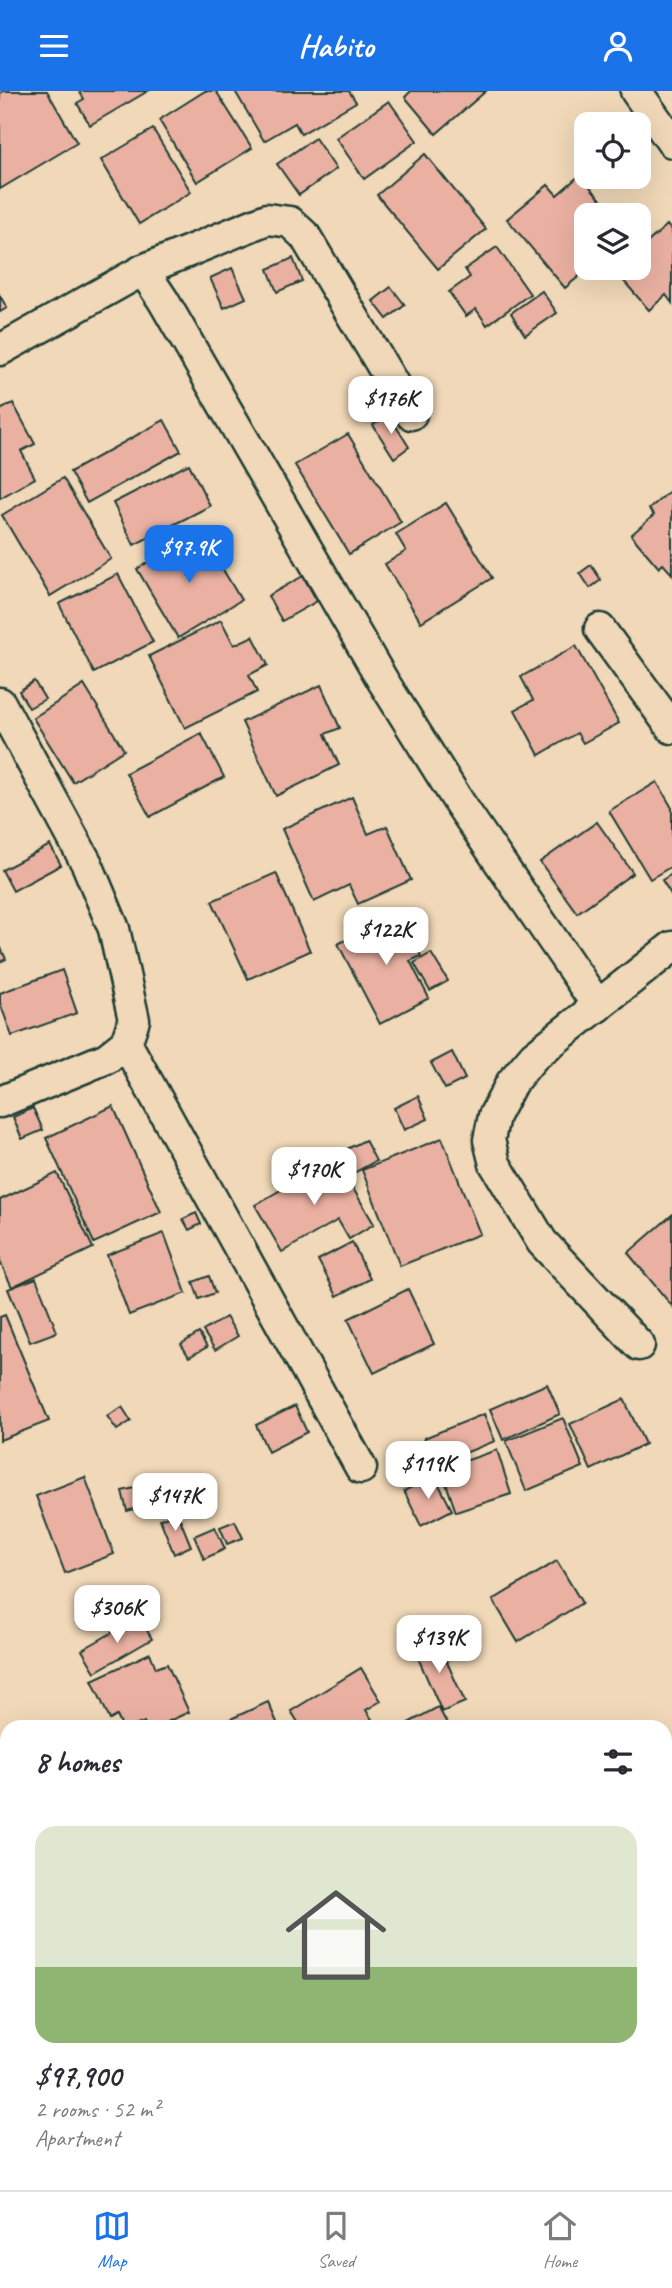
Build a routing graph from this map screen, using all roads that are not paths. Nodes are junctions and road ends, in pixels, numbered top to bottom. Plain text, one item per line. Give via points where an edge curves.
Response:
1 (636, 91) edge
2 (672, 142) edge
3 (144, 270) junction
4 (0, 350) edge
5 (411, 414) dead end
6 (600, 629) dead end
7 (0, 703) edge
8 (672, 728) edge
9 (672, 947) edge
10 (597, 1006) junction
11 (126, 1043) junction
12 (0, 1102) edge
13 (639, 1345) dead end
14 (361, 1468) dead end

1 - 2 street
3 - 4 street
3 - 5 street via 267,219 290,222 305,236
3 - 10 street via 383,681
6 - 8 street
7 - 11 street via 87,864 114,929 134,1020
9 - 10 street
10 - 13 street via 534,1056 512,1082 494,1116 489,1140 495,1164 541,1242
11 - 12 street via 107,1058
11 - 14 street

